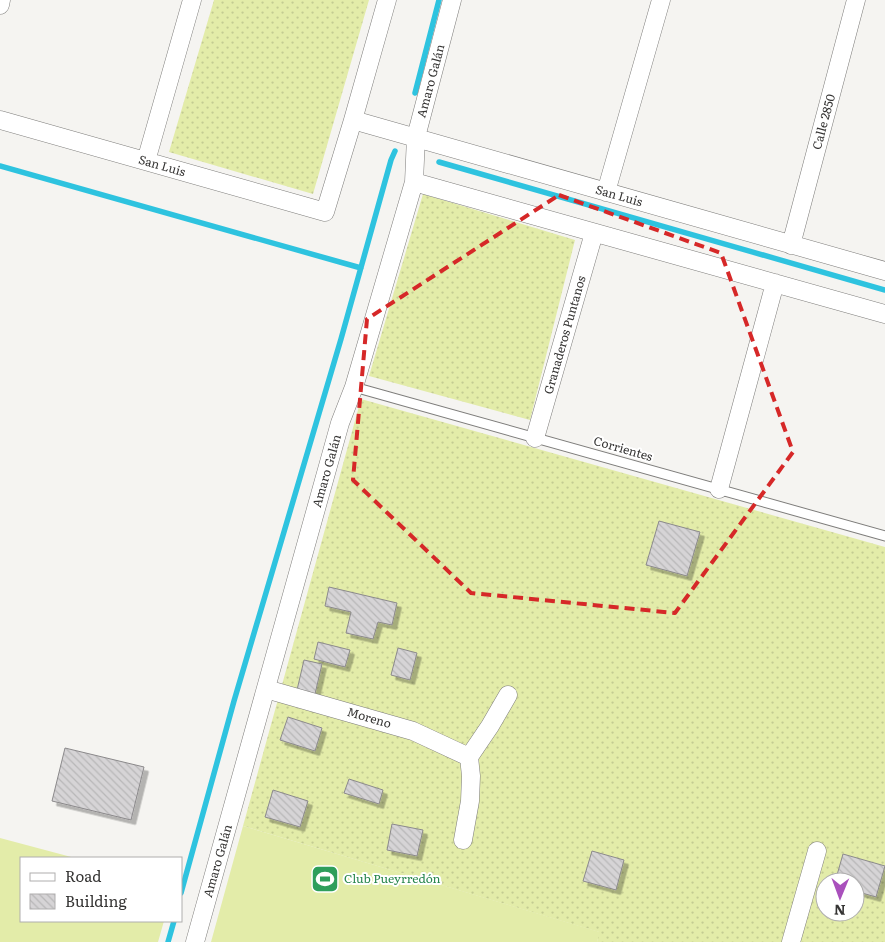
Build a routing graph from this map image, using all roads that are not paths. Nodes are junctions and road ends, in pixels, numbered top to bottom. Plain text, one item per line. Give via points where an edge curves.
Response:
1 (1, 0) edge
2 (192, 0) edge
3 (387, 0) edge
4 (452, 0) edge
5 (661, 0) edge
6 (856, 0) edge
7 (0, 5) edge
8 (0, 120) edge
9 (353, 120) junction
10 (416, 137) junction
11 (146, 161) junction
12 (414, 182) junction
13 (606, 192) junction
14 (594, 232) junction
15 (791, 245) junction
16 (885, 271) edge
17 (775, 283) junction
18 (885, 314) edge
19 (354, 387) junction
20 (535, 438) junction
21 (719, 489) junction
22 (885, 536) edge
23 (266, 689) junction
24 (508, 695) dead end
25 (469, 757) junction
26 (463, 840) dead end
27 (817, 851) dead end
28 (195, 942) edge
29 (791, 942) edge

1 - 7 street
2 - 11 street
3 - 9 street
4 - 10 street, Amaro Galán
5 - 13 street
6 - 15 street, Calle 2850
8 - 11 street, San Luis
9 - 10 street, San Luis
9 - 11 street, San Luis via 325,212
10 - 12 street, Amaro Galán
10 - 13 street, San Luis
12 - 14 street
12 - 19 street, Amaro Galán
13 - 15 street, San Luis
14 - 17 street
14 - 20 street, Granaderos Puntanos
15 - 16 street, San Luis
17 - 18 street
17 - 21 street
19 - 20 lane, Corrientes
19 - 23 street, Amaro Galán via 340,423
20 - 21 lane, Corrientes
21 - 22 lane, Corrientes
23 - 25 street, Moreno via 413,731
23 - 28 street, Amaro Galán
24 - 25 street
25 - 26 street via 470,801
27 - 29 street

